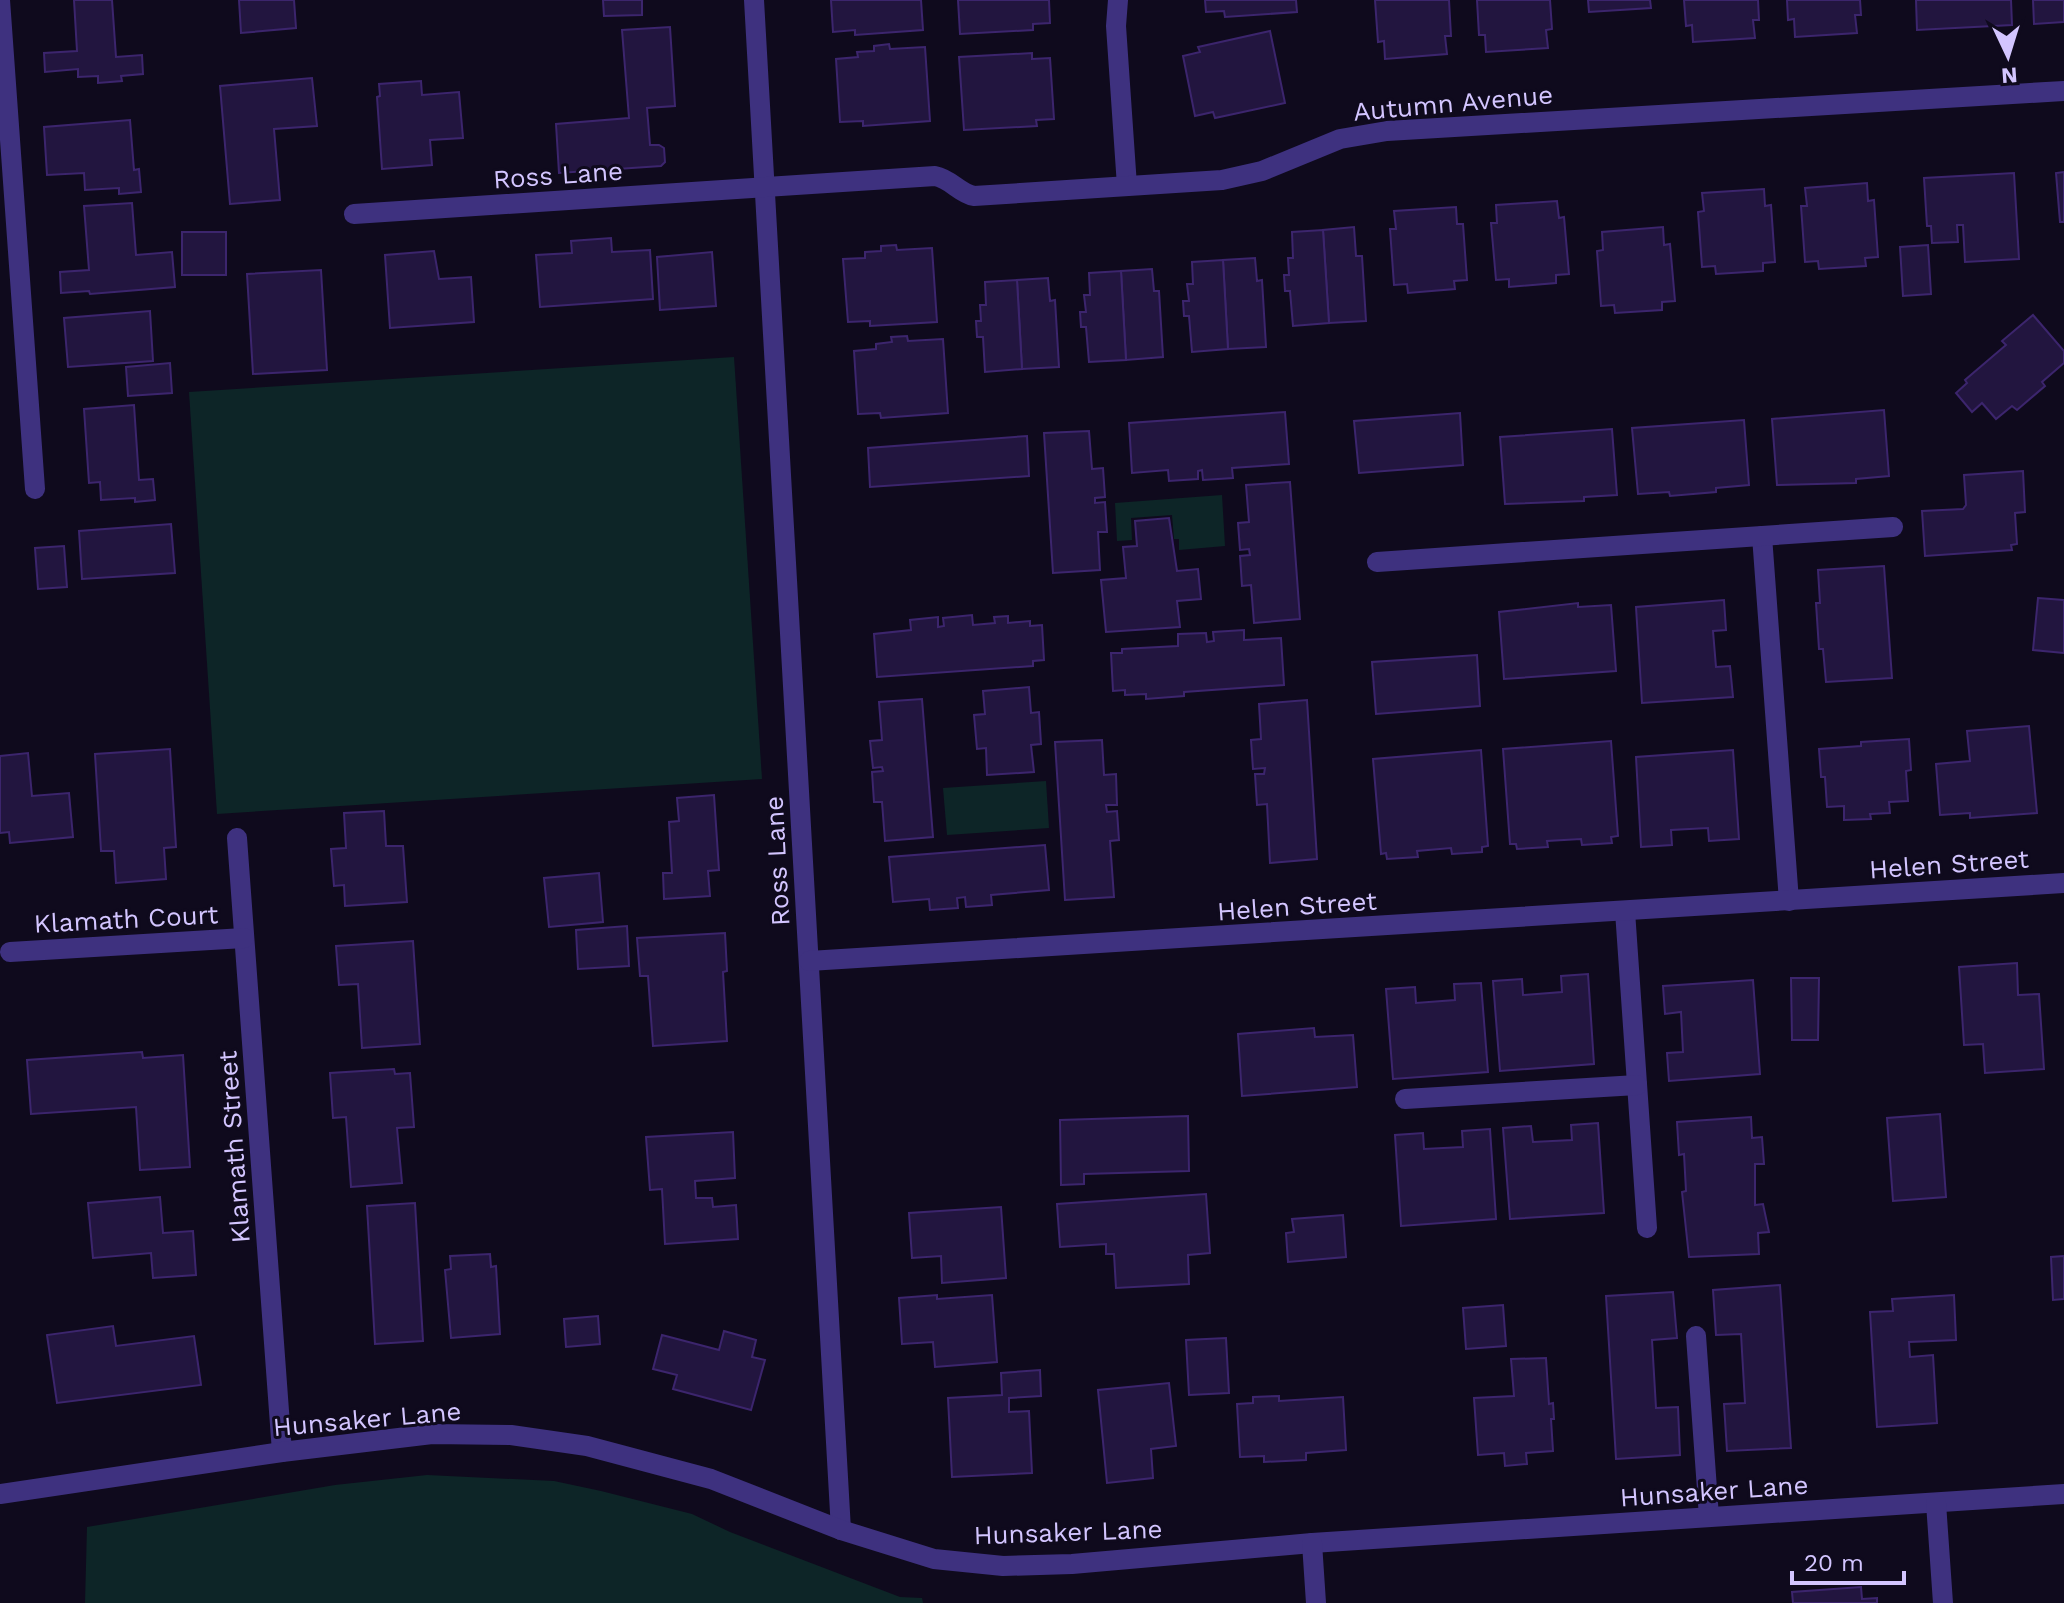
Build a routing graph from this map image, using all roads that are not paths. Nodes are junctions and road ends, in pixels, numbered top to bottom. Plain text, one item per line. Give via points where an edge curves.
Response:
1 (0, 0) edge
2 (754, 0) edge
3 (1118, 0) edge
4 (2064, 91) edge
5 (1127, 186) junction
6 (765, 188) junction
7 (354, 214) dead end
8 (10, 277) edge
9 (35, 489) dead end
10 (1893, 527) dead end
11 (1762, 536) junction
12 (1377, 562) dead end
13 (237, 838) dead end
14 (2064, 883) edge
15 (1789, 901) junction
16 (1625, 911) junction
17 (244, 938) junction
18 (10, 952) dead end
19 (809, 961) junction
20 (1637, 1085) junction
21 (1405, 1099) dead end
22 (1647, 1228) dead end
23 (1696, 1336) dead end
24 (282, 1452) junction
25 (0, 1494) edge
26 (2064, 1494) edge
27 (1936, 1503) junction
28 (1709, 1517) junction
29 (841, 1530) junction
30 (1312, 1543) junction
31 (1316, 1603) edge
32 (1943, 1603) edge

1 - 8 street
2 - 6 street, Ross Lane
3 - 5 street
4 - 5 street, Autumn Avenue via 1387,131 1340,139 1243,177
5 - 6 street, Autumn Avenue via 974,196 935,176
6 - 7 street, Ross Lane
6 - 19 street, Ross Lane
8 - 9 street
10 - 11 street
11 - 12 street
11 - 15 street
13 - 17 street, Klamath Street
14 - 15 street, Helen Street
15 - 16 street, Helen Street
16 - 19 street, Helen Street
16 - 20 street
17 - 18 street, Klamath Court
17 - 24 street, Klamath Street
19 - 29 street, Ross Lane
20 - 21 street
20 - 22 street
23 - 28 street
24 - 25 street, Hunsaker Lane
24 - 29 street, Hunsaker Lane via 432,1434 511,1435 587,1446 711,1479
26 - 27 street, Hunsaker Lane
27 - 28 street, Hunsaker Lane
27 - 32 street
28 - 30 street, Hunsaker Lane
29 - 30 street, Hunsaker Lane via 934,1559 1003,1566
30 - 31 street

